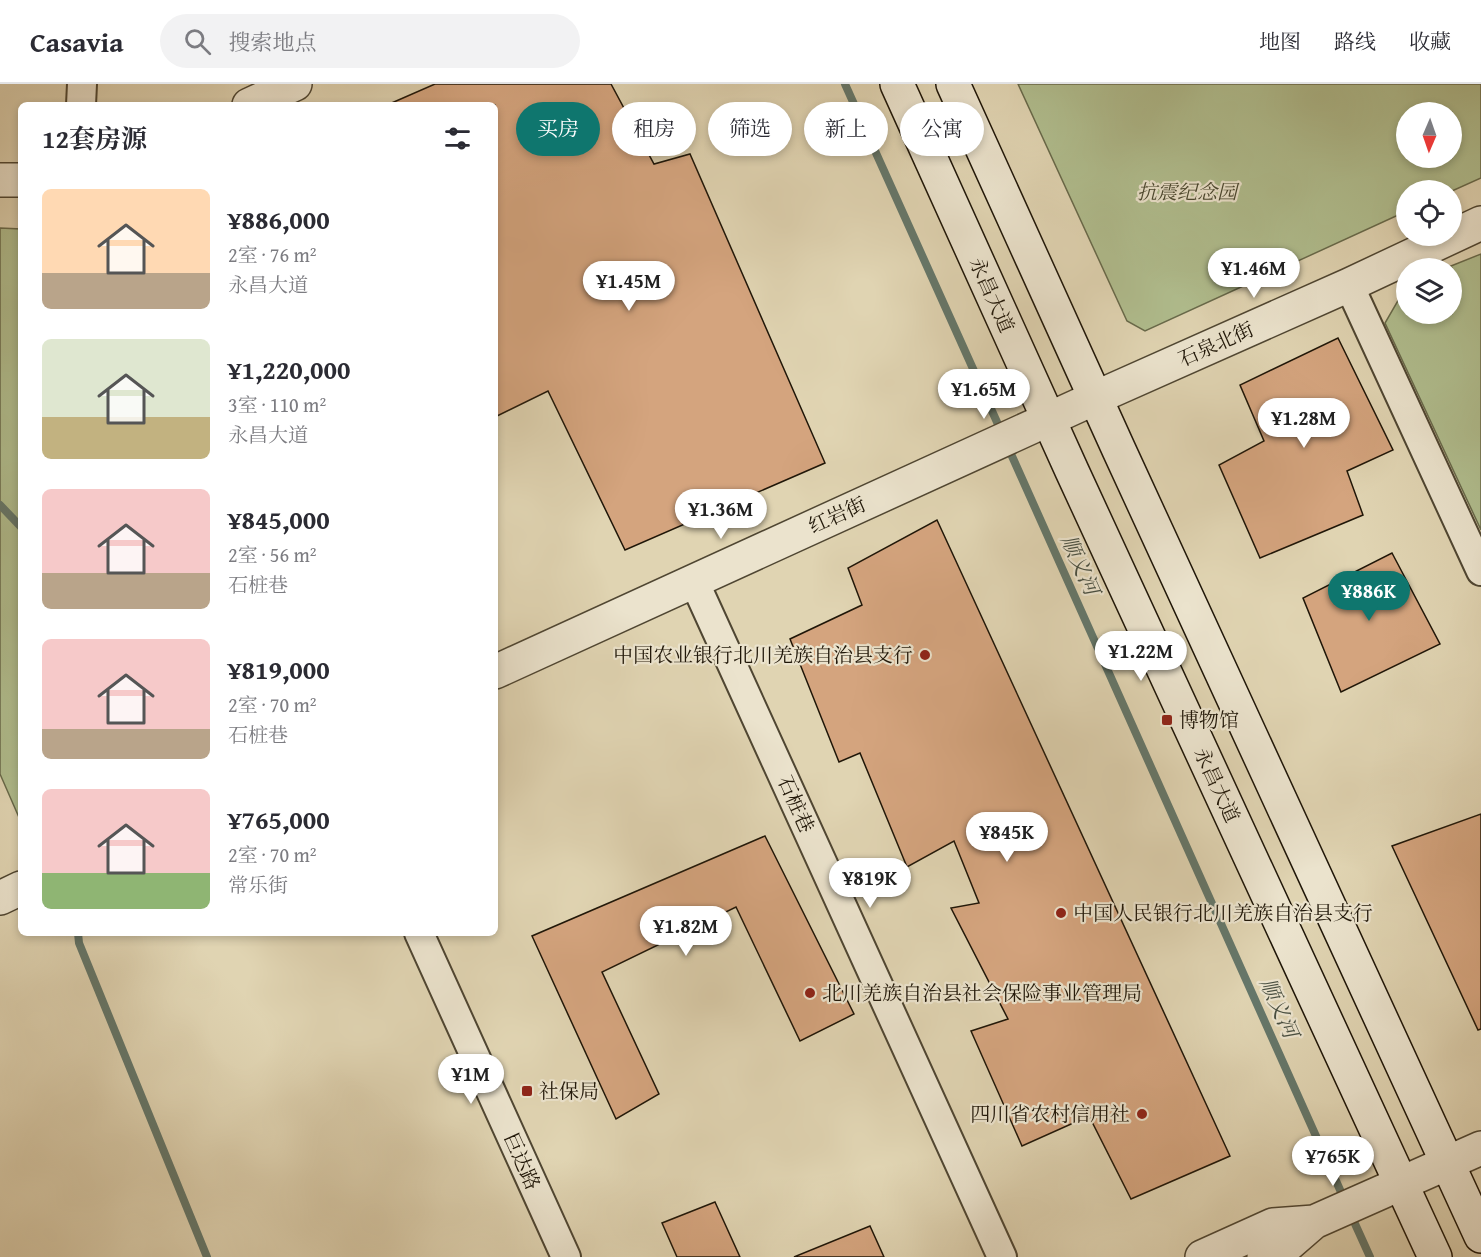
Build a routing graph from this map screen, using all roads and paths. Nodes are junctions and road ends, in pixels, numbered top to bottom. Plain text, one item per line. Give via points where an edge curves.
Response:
1 (82, 84) edge
2 (295, 84) edge
3 (897, 84) edge
4 (953, 84) edge
5 (81, 102) edge
6 (256, 102) edge
7 (0, 180) edge
8 (18, 180) edge
9 (1481, 223) edge
10 (1349, 285) junction
11 (1095, 398) junction
12 (1035, 425) junction
13 (1481, 571) edge
14 (694, 581) junction
15 (498, 671) edge
16 (18, 889) edge
17 (0, 898) edge
18 (420, 936) edge
19 (1481, 1148) edge
20 (1448, 1163) junction
21 (1401, 1184) junction
22 (1314, 1222) junction
23 (1481, 1236) edge
24 (566, 1257) edge
25 (1002, 1257) edge
26 (1203, 1257) edge
27 (1264, 1257) edge
28 (1435, 1257) edge

1 - 5 street
2 - 6 main road
3 - 12 main road, 永昌大道
4 - 11 main road
7 - 8 main road
9 - 10 main road, 石泉北街
10 - 11 main road, 石泉北街
10 - 13 street
11 - 12 main road, 石泉北街
11 - 20 main road
12 - 14 main road, 红岩街
12 - 21 main road, 永昌大道
14 - 15 main road, 红岩街
14 - 25 street, 石桩巷
16 - 17 main road
18 - 24 street, 巨达路
19 - 20 main road
20 - 21 main road
20 - 23 main road
21 - 22 main road
21 - 28 main road, 永昌大道
22 - 26 main road via 1273,1225
22 - 27 main road via 1284,1248

